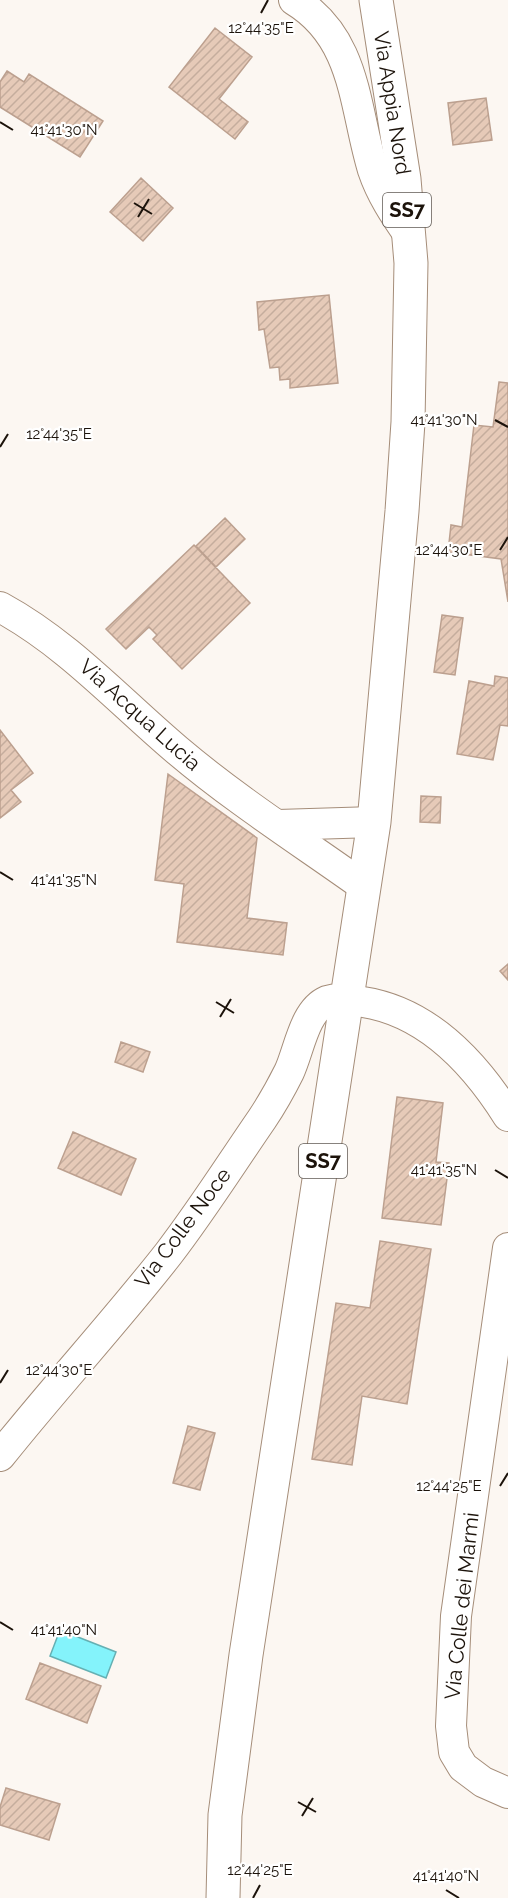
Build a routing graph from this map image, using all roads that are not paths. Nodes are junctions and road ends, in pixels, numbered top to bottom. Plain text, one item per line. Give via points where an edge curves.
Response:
1 (294, 0) edge
2 (376, 0) edge
3 (409, 235) junction
4 (0, 607) edge
5 (374, 822) junction
6 (278, 825) junction
7 (365, 887) junction
8 (348, 999) junction
9 (508, 1116) edge
10 (508, 1248) edge
11 (0, 1456) edge
12 (508, 1793) edge
13 (223, 1898) edge

1 - 3 street via 322,23 346,60 376,179
2 - 3 main road, Via Appia Nord / SS7
3 - 5 main road, Via Appia Nord / SS7 via 408,422
4 - 6 street, Via Acqua Lucia via 77,658 177,750
5 - 6 street
5 - 7 main road, SS7
6 - 7 street, Via Acqua Lucia
7 - 8 main road, SS7
8 - 9 street via 392,1007 436,1033 475,1070
8 - 11 street, Via Colle Noce via 328,1001 315,1013 276,1097 208,1199 168,1255
8 - 13 main road, SS7 via 231,1763 223,1837
10 - 12 street, Via Colle dei Marmi via 456,1616 451,1726 454,1752 463,1767

